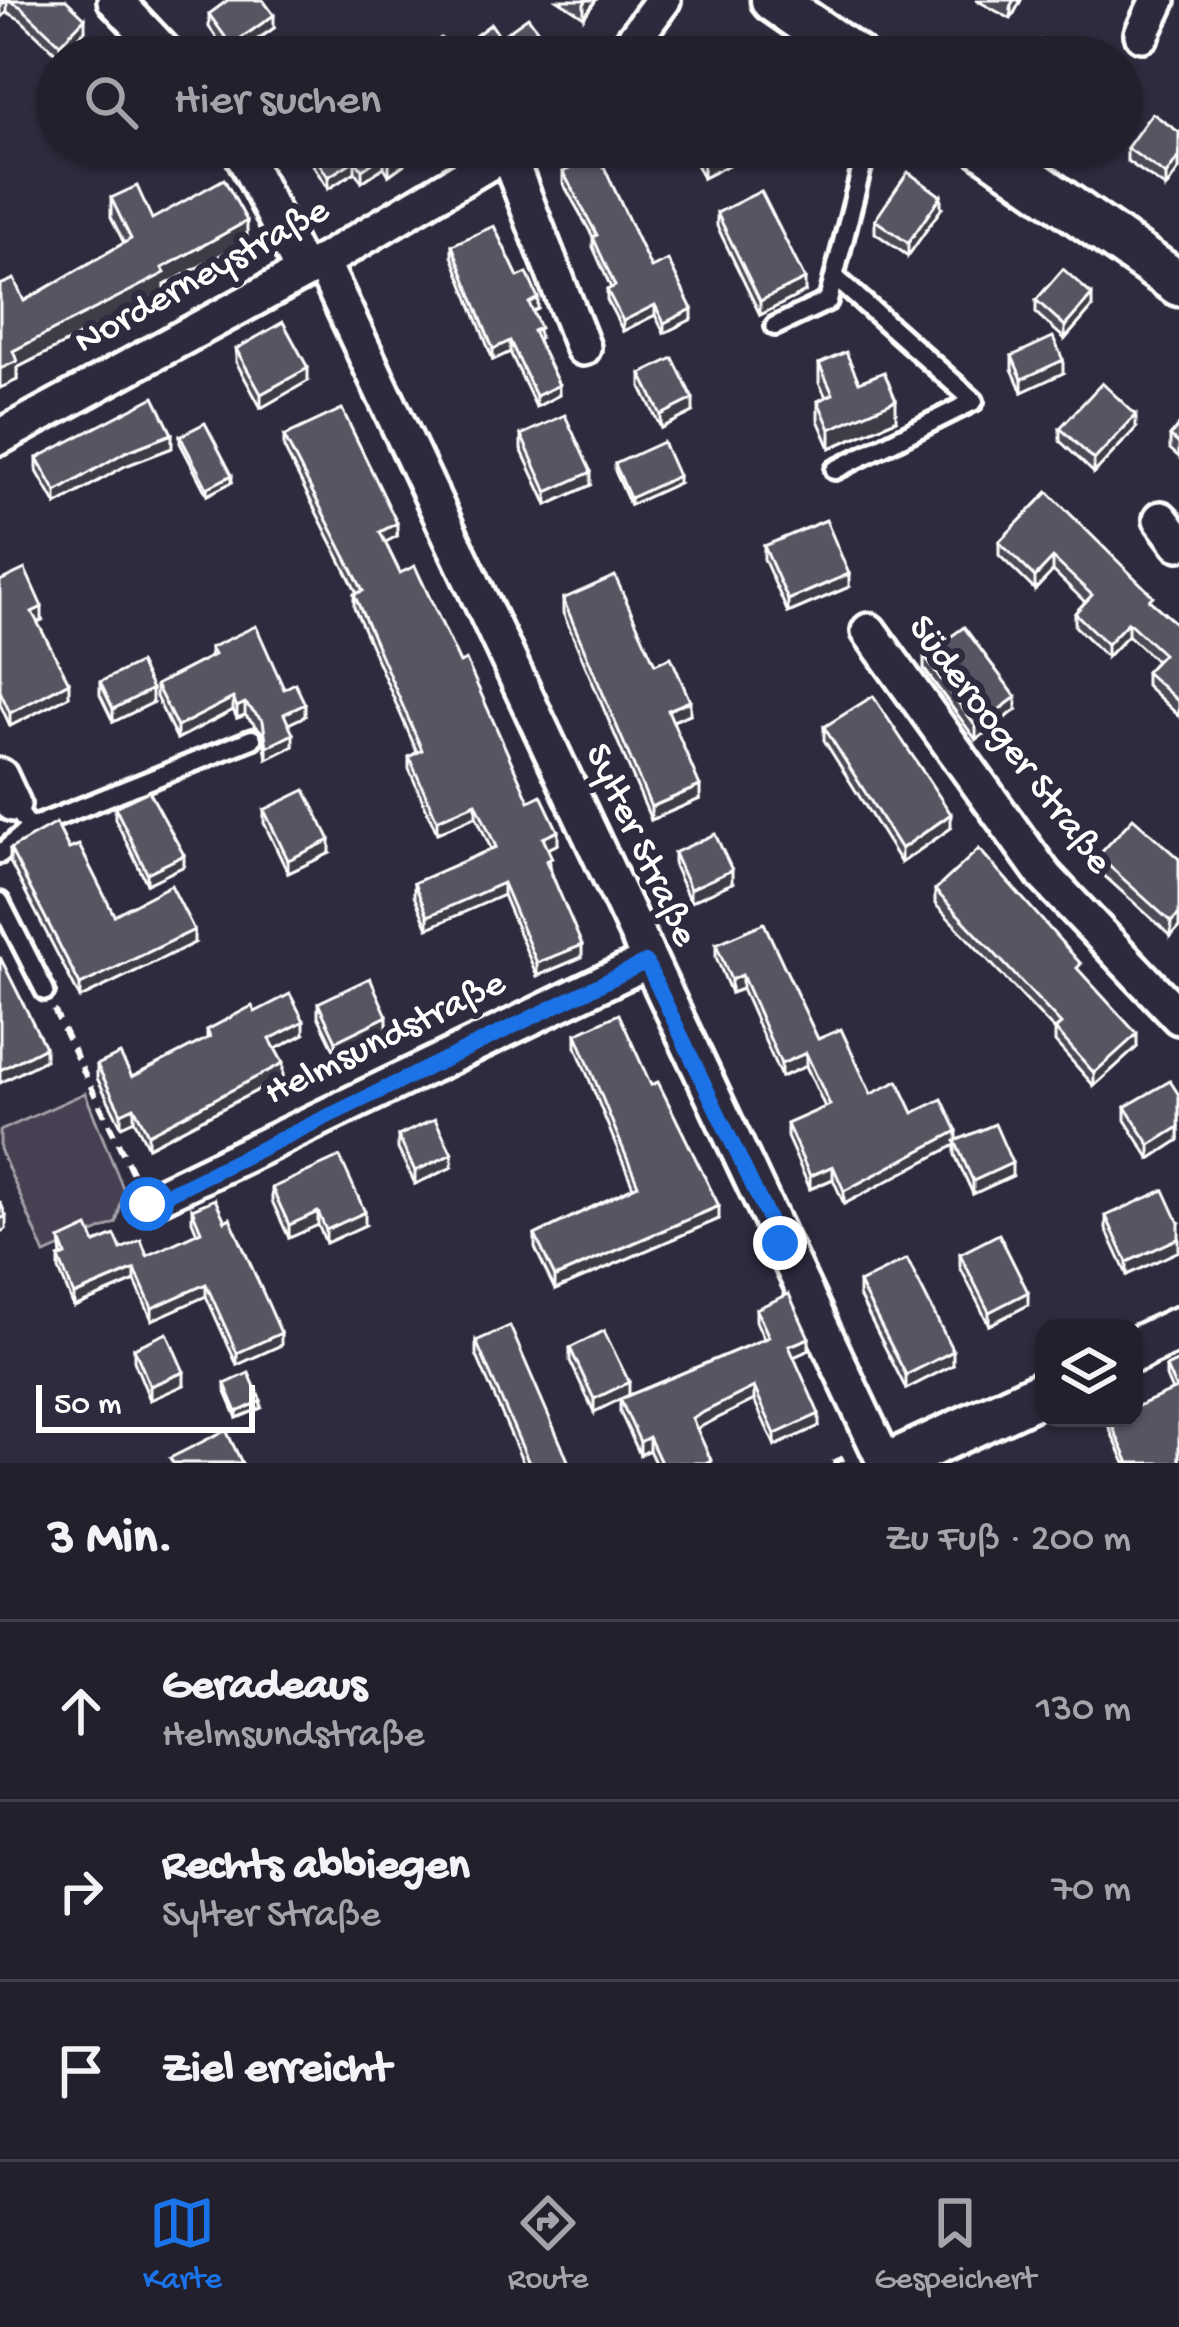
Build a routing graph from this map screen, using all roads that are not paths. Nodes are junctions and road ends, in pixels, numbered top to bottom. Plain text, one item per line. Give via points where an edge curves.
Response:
1 (115, 0) edge
2 (663, 0) edge
3 (773, 0) edge
4 (1158, 0) edge
5 (1142, 34) dead end
6 (150, 36) edge
7 (636, 36) edge
8 (825, 36) edge
9 (252, 168) edge
10 (480, 168) edge
11 (518, 168) edge
12 (862, 168) edge
13 (1014, 168) edge
14 (312, 267) junction
15 (836, 278) junction
16 (1179, 284) edge
17 (775, 326) dead end
18 (583, 348) dead end
19 (0, 437) edge
20 (835, 470) dead end
21 (869, 631) dead end
22 (252, 739) dead end
23 (14, 803) edge
24 (0, 854) edge
25 (0, 902) edge
26 (646, 962) junction
27 (45, 991) road end
28 (1179, 1017) edge
29 (162, 1195) road end
30 (1179, 1329) edge
31 (1143, 1346) edge
32 (1035, 1396) edge
33 (888, 1463) edge

1 - 6 street
2 - 7 street
3 - 8 street
4 - 5 street
9 - 14 street, Sylter Straße
10 - 14 street, Norderneystraße
11 - 18 street, Norderneystraße
12 - 15 lane
13 - 16 street
14 - 19 street, Norderneystraße
14 - 26 street, Sylter Straße
15 - 17 lane via 828,301
15 - 20 lane via 974,401
21 - 28 street, Süderooger Straße via 1044,875
22 - 23 lane
23 - 24 lane
25 - 27 lane
26 - 29 street, Helmsundstraße
26 - 33 street, Sylter Straße
30 - 31 street
32 - 33 street

